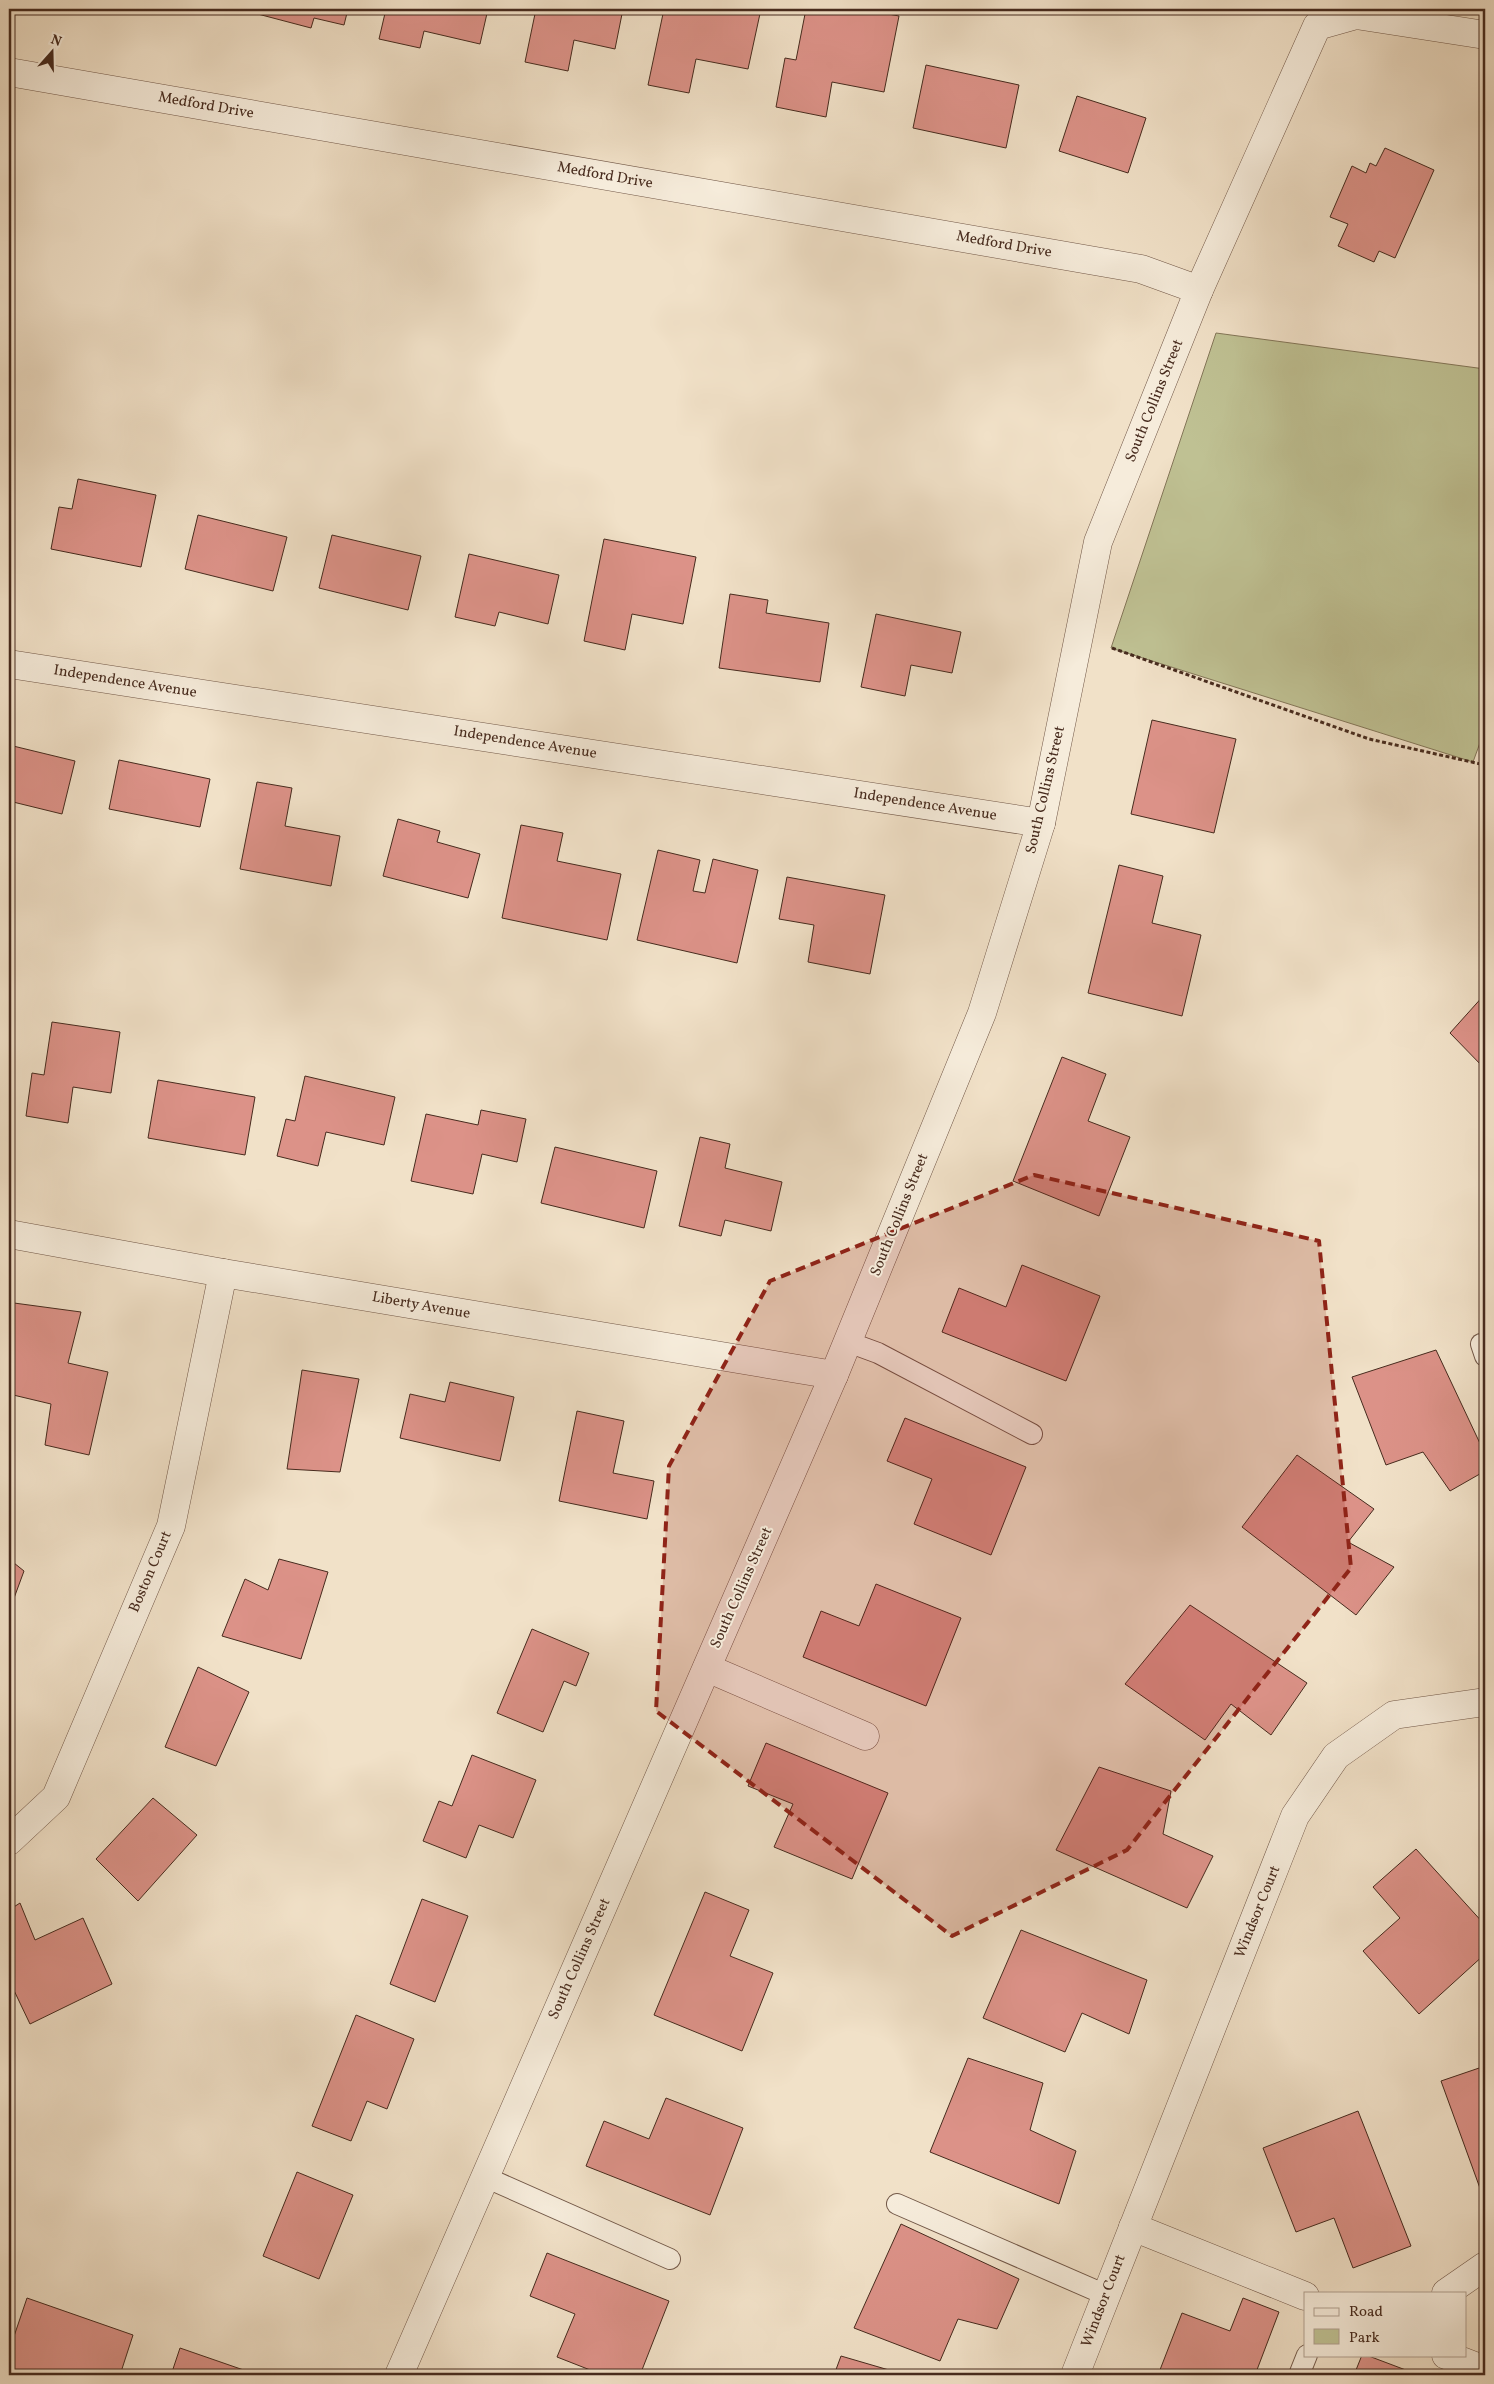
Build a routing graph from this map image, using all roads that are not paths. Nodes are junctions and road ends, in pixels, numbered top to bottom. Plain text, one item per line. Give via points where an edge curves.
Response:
1 (1485, 35) edge
2 (9, 72) edge
3 (1199, 290) junction
4 (9, 664) edge
5 (1041, 823) junction
6 (9, 1234) edge
7 (223, 1273) junction
8 (848, 1342) junction
9 (834, 1375) junction
10 (1032, 1434) dead end
11 (707, 1668) junction
12 (1485, 1702) edge
13 (865, 1736) dead end
14 (9, 1841) edge
15 (485, 2177) junction
16 (897, 2204) dead end
17 (1133, 2226) junction
18 (670, 2259) dead end
19 (1485, 2266) edge
20 (1447, 2292) edge
21 (1106, 2295) junction
22 (1304, 2296) edge
23 (1307, 2356) edge
24 (1448, 2356) edge
25 (1484, 2372) edge
26 (399, 2375) edge
27 (1075, 2375) edge
28 (1299, 2375) edge

1 - 3 street, South Collins Street via 1356,15 1317,26
2 - 3 street, Medford Drive via 1142,269
3 - 5 street, South Collins Street via 1098,542
4 - 5 street, Independence Avenue
5 - 8 street, South Collins Street via 982,1013
6 - 7 street, Liberty Avenue
7 - 9 street, Liberty Avenue
7 - 14 street, Boston Court via 171,1526 56,1797
8 - 9 street, South Collins Street
8 - 10 lane via 878,1353
9 - 11 street, South Collins Street
11 - 13 street
11 - 15 street, South Collins Street
12 - 17 street, Windsor Court via 1394,1716 1336,1756 1295,1816
15 - 18 lane
15 - 26 street, South Collins Street
16 - 21 lane
17 - 21 street, Windsor Court
17 - 22 street
19 - 20 street
21 - 27 street, Windsor Court
23 - 28 lane
24 - 25 street

